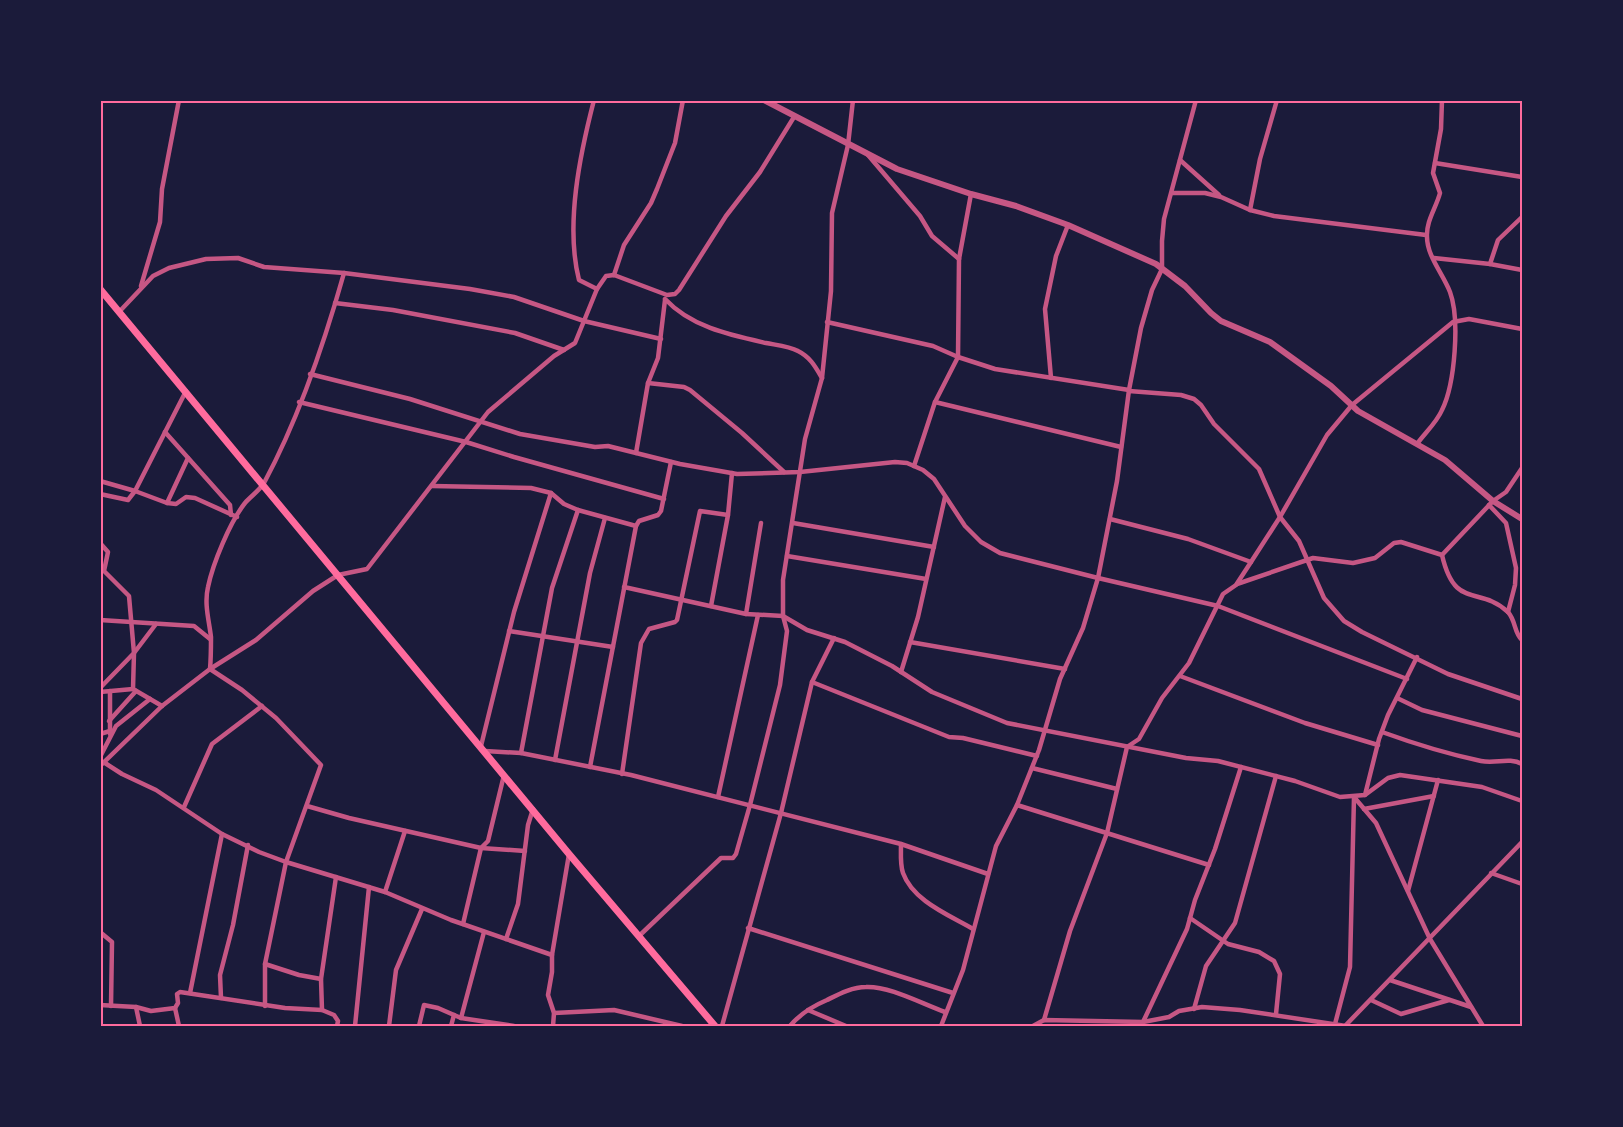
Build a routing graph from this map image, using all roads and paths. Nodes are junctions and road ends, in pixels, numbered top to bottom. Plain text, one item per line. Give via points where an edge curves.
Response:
1 (179, 100) edge
2 (594, 100) edge
3 (683, 100) edge
4 (764, 100) edge
5 (853, 100) edge
6 (1196, 100) edge
7 (1277, 100) edge
8 (1442, 100) edge
9 (794, 117) junction
10 (848, 145) junction
11 (867, 154) junction
12 (1180, 160) junction
13 (1434, 162) junction
14 (1522, 177) edge
15 (1172, 193) junction
16 (971, 194) junction
17 (1221, 197) junction
18 (1250, 210) junction
19 (1522, 217) edge
20 (1068, 225) junction
21 (1426, 235) junction
22 (958, 258) junction
23 (1434, 258) junction
24 (1490, 264) junction
25 (1162, 269) junction
26 (1522, 270) edge
27 (344, 273) junction
28 (614, 275) junction
29 (140, 288) junction
30 (100, 290) edge
31 (597, 290) junction
32 (666, 297) junction
33 (335, 303) junction
34 (119, 312) junction
35 (584, 321) junction
36 (827, 322) junction
37 (1454, 322) junction
38 (1522, 329) edge
39 (661, 339) junction
40 (564, 350) junction
41 (958, 357) junction
42 (310, 374) junction
43 (822, 378) junction
44 (1051, 378) junction
45 (648, 383) junction
46 (186, 391) junction
47 (1129, 391) junction
48 (299, 402) junction
49 (935, 402) junction
50 (1352, 405) junction
51 (481, 421) junction
52 (165, 432) junction
53 (466, 442) junction
54 (1417, 444) junction
55 (1121, 447) junction
56 (636, 453) junction
57 (188, 458) junction
58 (671, 462) junction
59 (914, 466) junction
60 (1522, 468) edge
61 (784, 472) junction
62 (800, 472) junction
63 (732, 473) junction
64 (100, 481) edge
65 (262, 485) junction
66 (432, 486) junction
67 (135, 491) junction
68 (551, 492) junction
69 (100, 494) edge
70 (945, 496) junction
71 (664, 499) junction
72 (167, 503) junction
73 (1491, 503) junction
74 (578, 510) junction
75 (728, 514) junction
76 (231, 515) junction
77 (237, 517) junction
78 (1280, 517) junction
79 (605, 518) junction
80 (1110, 519) junction
81 (1522, 519) edge
82 (761, 523) dead end
83 (793, 523) junction
84 (636, 526) junction
85 (100, 543) edge
86 (934, 546) junction
87 (1442, 555) junction
88 (787, 556) junction
89 (1306, 560) junction
90 (1251, 562) junction
91 (1516, 574) junction
92 (338, 575) junction
93 (1522, 575) edge
94 (1098, 578) junction
95 (926, 579) junction
96 (1236, 585) junction
97 (624, 587) junction
98 (682, 600) junction
99 (711, 606) junction
100 (1218, 606) junction
101 (1508, 612) junction
102 (746, 614) junction
103 (758, 615) junction
104 (783, 616) junction
105 (100, 620) edge
106 (130, 622) junction
107 (156, 624) junction
108 (509, 631) junction
109 (542, 637) junction
110 (834, 638) junction
111 (211, 639) junction
112 (1522, 640) edge
113 (577, 642) junction
114 (910, 642) junction
115 (613, 647) junction
116 (134, 653) junction
117 (1418, 657) junction
118 (210, 669) junction
119 (1065, 669) junction
120 (901, 672) junction
121 (1180, 676) junction
122 (1407, 679) junction
123 (812, 682) junction
124 (100, 690) edge
125 (134, 690) junction
126 (110, 691) junction
127 (1397, 698) junction
128 (150, 699) junction
129 (1522, 699) edge
130 (162, 706) junction
131 (262, 706) junction
132 (109, 721) junction
133 (1045, 731) junction
134 (1382, 732) junction
135 (100, 734) edge
136 (110, 734) junction
137 (1522, 736) edge
138 (1378, 746) junction
139 (1126, 747) junction
140 (483, 749) junction
141 (521, 753) junction
142 (1037, 756) junction
143 (100, 757) edge
144 (555, 760) junction
145 (1522, 764) edge
146 (103, 765) edge
147 (590, 767) junction
148 (1241, 767) junction
149 (1032, 768) junction
150 (504, 774) junction
151 (622, 774) junction
152 (1276, 776) junction
153 (1438, 780) junction
154 (1117, 789) junction
155 (1365, 795) junction
156 (1434, 796) junction
157 (718, 797) junction
158 (1354, 797) junction
159 (1522, 801) edge
160 (750, 805) junction
161 (1017, 805) junction
162 (307, 806) junction
163 (184, 807) junction
164 (533, 809) junction
165 (1364, 809) junction
166 (781, 813) junction
167 (405, 831) junction
168 (1107, 833) junction
169 (222, 834) junction
170 (1522, 842) edge
171 (901, 844) junction
172 (248, 845) junction
173 (481, 848) junction
174 (525, 851) junction
175 (569, 854) junction
176 (286, 862) junction
177 (1209, 865) junction
178 (1491, 873) junction
179 (988, 874) junction
180 (336, 877) junction
181 (1522, 884) edge
182 (369, 887) junction
183 (1408, 891) junction
184 (385, 892) junction
185 (422, 909) junction
186 (1190, 918) junction
187 (463, 924) junction
188 (748, 928) junction
189 (973, 929) junction
190 (100, 932) edge
191 (484, 932) junction
192 (639, 936) junction
193 (506, 939) junction
194 (1430, 939) junction
195 (1222, 941) junction
196 (552, 955) junction
197 (265, 964) junction
198 (321, 979) junction
199 (1390, 980) junction
200 (190, 993) junction
201 (953, 993) junction
202 (221, 998) junction
203 (1371, 1000) junction
204 (1449, 1000) junction
205 (100, 1005) edge
206 (111, 1006) junction
207 (265, 1006) junction
208 (136, 1007) junction
209 (1471, 1007) junction
210 (175, 1008) junction
211 (1194, 1009) junction
212 (322, 1010) junction
213 (808, 1010) junction
214 (945, 1012) junction
215 (554, 1013) junction
216 (1276, 1014) junction
217 (454, 1015) junction
218 (461, 1018) junction
219 (1044, 1020) junction
220 (1143, 1022) junction
221 (1335, 1024) junction
222 (140, 1026) edge
223 (179, 1026) edge
224 (337, 1026) edge
225 (355, 1026) edge
226 (389, 1026) edge
227 (419, 1026) edge
228 (451, 1026) edge
229 (514, 1026) edge
230 (555, 1026) edge
231 (682, 1026) edge
232 (715, 1026) edge
233 (722, 1026) edge
234 (790, 1026) edge
235 (846, 1026) edge
236 (941, 1026) edge
237 (1033, 1026) edge
238 (1346, 1026) edge
239 (1483, 1026) edge

1 - 29 street via 162,189 160,222
2 - 31 street via 572,228 579,280
3 - 28 street via 675,143 657,189 624,245
4 - 9 street
5 - 10 street
6 - 12 street
7 - 18 street
8 - 13 street via 1442,129
9 - 10 street
9 - 32 street via 680,290
10 - 11 street
10 - 36 street via 831,213
11 - 16 street via 897,169
11 - 22 street via 920,216 932,236
12 - 15 street
12 - 17 street
13 - 14 street
13 - 21 street via 1433,173 1440,193
15 - 17 street
15 - 25 street via 1164,219
16 - 20 street
16 - 22 street
17 - 18 street
18 - 21 street
19 - 24 street via 1498,240
20 - 25 street
20 - 44 street via 1056,256 1045,309
21 - 23 street
22 - 41 street
23 - 24 street
23 - 37 street via 1452,299
24 - 26 street
25 - 47 street via 1141,328
25 - 50 street via 1221,321 1270,342
27 - 29 street via 285,270 238,258 206,259 169,268
27 - 33 street
27 - 35 street via 514,297
28 - 31 street via 606,276
28 - 32 street
29 - 34 street
30 - 34 main road
31 - 35 street
32 - 39 street
32 - 43 street via 687,317 731,335 796,350 811,360
33 - 40 street via 515,333
33 - 42 street
34 - 46 main road
35 - 39 street
35 - 40 street via 575,343
36 - 41 street via 933,346
36 - 43 street
37 - 38 street via 1469,319
37 - 50 street
37 - 54 street via 1453,377 1442,411
39 - 45 street
40 - 51 street
41 - 44 street via 995,369
41 - 49 street
42 - 48 street
42 - 51 street
43 - 62 street
44 - 47 street
45 - 56 street
45 - 61 street via 690,390
46 - 52 street
46 - 65 main road
47 - 55 street
47 - 78 street via 1194,399 1259,469
48 - 53 street
48 - 65 street
49 - 55 street
49 - 59 street
50 - 54 street
50 - 78 street via 1327,435
51 - 53 street
51 - 56 street via 520,434
52 - 57 street
52 - 67 street
53 - 66 street
53 - 71 street
54 - 73 street via 1445,460
55 - 80 street
56 - 58 street
57 - 72 street
57 - 76 street via 230,506
58 - 63 street
58 - 71 street
59 - 62 street via 895,462
59 - 70 street via 934,479
60 - 73 street via 1506,492
61 - 62 street
61 - 63 street
62 - 83 street
63 - 75 street
64 - 67 street
65 - 77 street
65 - 92 main road
66 - 68 street
66 - 92 street via 367,569
67 - 69 street via 128,500
67 - 72 street
68 - 74 street
68 - 108 street
70 - 86 street
70 - 94 street via 964,526 1000,553
71 - 84 street via 658,515 639,521
72 - 76 street via 195,498
73 - 81 street
73 - 87 street
73 - 91 street via 1506,523
74 - 79 street
74 - 109 street via 555,578
75 - 98 street via 700,511
75 - 99 street
76 - 77 street
77 - 111 street via 213,566 207,590
78 - 89 street via 1299,541
78 - 90 street
79 - 84 street
79 - 113 street
80 - 90 street via 1188,539
80 - 94 street
82 - 102 street
83 - 86 street
83 - 88 street
84 - 97 street
85 - 106 street via 108,552 104,571 129,596
86 - 95 street
87 - 89 street via 1401,542 1375,558 1353,563
87 - 101 street via 1450,579 1459,589
88 - 95 street
88 - 104 street
89 - 96 street
89 - 117 street via 1324,598 1344,621
90 - 96 street
91 - 93 street
91 - 101 street
92 - 118 street via 256,640
92 - 140 main road
94 - 100 street
94 - 119 street
95 - 114 street
96 - 100 street via 1223,594
97 - 98 street
97 - 115 street
98 - 99 street
98 - 151 street via 675,622 649,629 641,643
99 - 102 street
100 - 121 street
100 - 122 street
101 - 112 street
102 - 103 street
103 - 104 street
103 - 157 street
104 - 110 street via 807,630
104 - 160 street via 787,632 780,685
105 - 106 street
106 - 107 street
106 - 116 street
107 - 111 street via 194,626
107 - 116 street
108 - 109 street
108 - 140 street
109 - 113 street
109 - 141 street
110 - 120 street
110 - 123 street
111 - 118 street
113 - 115 street
113 - 144 street
114 - 119 street
114 - 120 street
115 - 147 street
116 - 124 street
116 - 125 street
117 - 122 street
117 - 129 street via 1448,674
118 - 130 street
118 - 131 street
119 - 133 street
120 - 133 street via 933,692 1007,723
121 - 138 street
121 - 139 street via 1162,698 1139,739
122 - 127 street
123 - 142 street via 949,737
123 - 166 street
124 - 126 street
125 - 126 street
125 - 128 street
125 - 132 street
126 - 132 street
127 - 134 street
127 - 137 street via 1422,710
128 - 130 street
128 - 136 street
130 - 146 street
131 - 162 street via 320,763
131 - 163 street via 212,744
132 - 136 street
133 - 139 street
133 - 142 street
134 - 138 street
134 - 145 street via 1494,764 1504,760
135 - 136 street
136 - 143 street
138 - 155 street
139 - 148 street
139 - 154 street
140 - 141 street
140 - 150 main road
141 - 144 street
142 - 149 street
144 - 147 street
146 - 163 street
147 - 151 street
148 - 152 street
148 - 177 street
149 - 154 street
149 - 161 street
150 - 164 main road
150 - 173 street via 488,841
151 - 157 street
152 - 158 street via 1340,797
152 - 195 street via 1235,923
153 - 155 street via 1394,776
153 - 156 street
153 - 159 street via 1482,787
154 - 168 street
155 - 158 street
156 - 165 street
156 - 183 street
157 - 160 street
158 - 165 street
158 - 221 street via 1350,967
160 - 166 street
160 - 192 street via 733,858 721,858
161 - 168 street
161 - 179 street via 996,846
162 - 167 street
162 - 176 street
163 - 169 street
164 - 174 street
164 - 175 main road
165 - 183 street via 1376,823
166 - 171 street
166 - 188 street
167 - 173 street
167 - 184 street
168 - 177 street
168 - 219 street via 1070,931
169 - 172 street
169 - 200 street
170 - 178 street
171 - 179 street
171 - 189 street via 902,871 919,896
172 - 176 street
172 - 202 street via 220,975
173 - 174 street
173 - 187 street
174 - 193 street via 518,904
175 - 192 main road
175 - 196 street
176 - 180 street
176 - 197 street
177 - 186 street
178 - 181 street
178 - 194 street
179 - 189 street
180 - 182 street
180 - 198 street
182 - 184 street
182 - 225 street
183 - 194 street
184 - 185 street
185 - 187 street
185 - 226 street via 396,970
186 - 195 street
186 - 220 street
187 - 191 street
188 - 201 street
188 - 233 street
189 - 201 street
190 - 206 street via 112,942
191 - 193 street
191 - 218 street
192 - 232 main road
193 - 196 street
194 - 199 street
194 - 209 street
195 - 211 street via 1206,966
195 - 216 street via 1259,952 1274,961 1280,974
196 - 215 street via 548,995
197 - 198 street
197 - 207 street
198 - 212 street
199 - 203 street
199 - 204 street
200 - 202 street
200 - 210 street via 178,992
201 - 214 street
202 - 207 street
203 - 204 street via 1401,1014
203 - 238 street
204 - 209 street
205 - 206 street
206 - 208 street
207 - 212 street
208 - 210 street via 152,1011
208 - 222 street
209 - 239 street
210 - 223 street
211 - 216 street
211 - 220 street
212 - 224 street via 334,1015
213 - 214 street via 849,989 866,987 883,989
213 - 234 street
213 - 235 street
214 - 236 street
215 - 230 street
215 - 231 street via 614,1010
216 - 221 street
217 - 218 street
217 - 227 street via 424,1005
217 - 228 street
218 - 229 street
219 - 220 street
219 - 237 street
221 - 238 street

